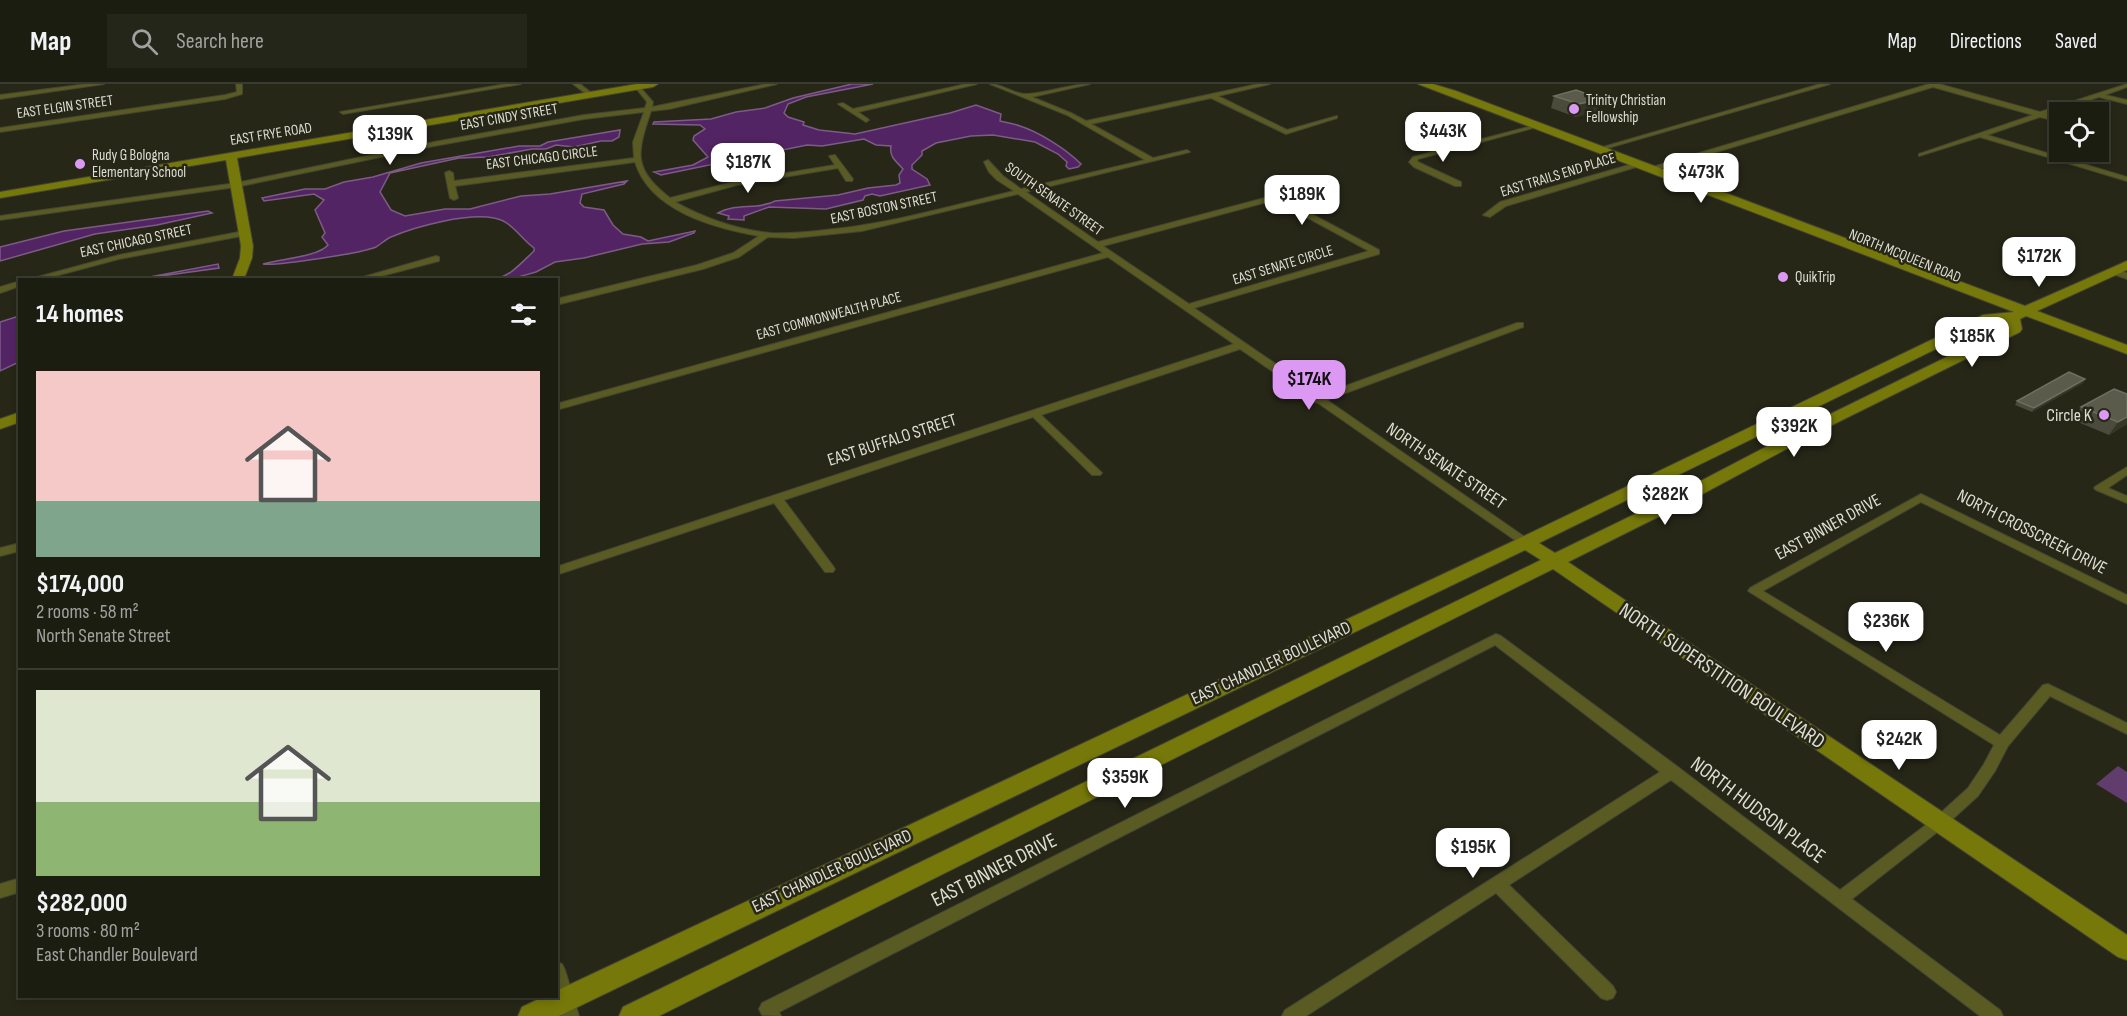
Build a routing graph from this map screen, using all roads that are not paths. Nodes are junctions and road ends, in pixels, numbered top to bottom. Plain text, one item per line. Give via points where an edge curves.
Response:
1 (100, 84) edge
2 (239, 84) edge
3 (518, 84) edge
4 (576, 84) edge
5 (653, 84) edge
6 (774, 84) edge
7 (974, 84) edge
8 (993, 84) edge
9 (1088, 84) edge
10 (1247, 84) edge
11 (1267, 84) edge
12 (1423, 84) edge
13 (1438, 84) edge
14 (1827, 84) edge
15 (1935, 84) edge
16 (2127, 85) edge
17 (638, 87) junction
18 (1255, 87) junction
19 (589, 89) edge
20 (1453, 93) junction
21 (2097, 95) junction
22 (1025, 96) junction
23 (0, 97) edge
24 (1214, 97) junction
25 (2127, 102) edge
26 (841, 104) dead end
27 (648, 110) junction
28 (852, 111) junction
29 (343, 112) dead end
30 (2041, 114) junction
31 (1335, 117) dead end
32 (2049, 117) edge
33 (866, 120) dead end
34 (1086, 123) junction
35 (1538, 126) junction
36 (0, 130) edge
37 (1980, 135) junction
38 (1599, 149) junction
39 (1187, 152) dead end
40 (1921, 155) dead end
41 (231, 156) junction
42 (833, 156) dead end
43 (637, 160) junction
44 (1151, 160) junction
45 (988, 162) dead end
46 (840, 166) junction
47 (1644, 167) junction
48 (449, 173) dead end
49 (849, 179) dead end
50 (2127, 179) edge
51 (451, 184) junction
52 (1458, 184) dead end
53 (236, 185) junction
54 (1019, 191) junction
55 (0, 195) edge
56 (454, 198) dead end
57 (669, 201) junction
58 (1487, 215) dead end
59 (0, 218) edge
60 (244, 233) junction
61 (770, 235) junction
62 (1097, 245) junction
63 (1109, 254) junction
64 (436, 259) dead end
65 (2127, 265) edge
66 (2113, 271) junction
67 (2127, 276) edge
68 (38, 278) edge
69 (238, 278) edge
70 (364, 278) edge
71 (18, 284) edge
72 (0, 290) edge
73 (558, 302) edge
74 (1186, 308) junction
75 (2019, 314) junction
76 (1520, 325) dead end
77 (1239, 346) junction
78 (2127, 350) edge
79 (2127, 362) edge
80 (1318, 400) junction
81 (558, 406) edge
82 (1034, 413) junction
83 (1785, 415) junction
84 (18, 418) edge
85 (0, 424) edge
86 (1812, 429) junction
87 (2127, 470) edge
88 (1096, 472) dead end
89 (1921, 497) joint
90 (777, 499) junction
91 (2127, 500) edge
92 (1526, 542) junction
93 (18, 548) edge
94 (0, 552) edge
95 (1554, 562) junction
96 (829, 569) dead end
97 (558, 570) edge
98 (2127, 600) edge
99 (1496, 639) joint
100 (2127, 729) edge
101 (2002, 743) junction
102 (1673, 771) junction
103 (1940, 822) junction
104 (1497, 884) junction
105 (18, 886) edge
106 (0, 891) edge
107 (1840, 899) junction
108 (2127, 949) edge
109 (558, 976) edge
110 (1607, 992) dead end
111 (568, 1008) edge
112 (770, 1012) edge
113 (531, 1016) edge
114 (632, 1016) edge
115 (1291, 1016) edge
116 (1994, 1016) edge

1 - 23 street
2 - 36 street, EAST ELGIN STREET via 240,93
3 - 29 street
4 - 19 street via 583,91
5 - 17 main road, EAST FRYE ROAD
6 - 27 street, EAST CINDY STREET
7 - 28 street
8 - 22 street
9 - 22 street
10 - 18 street
11 - 18 street
12 - 20 main road
13 - 20 main road
14 - 38 street
15 - 30 street
15 - 47 street
16 - 21 street
17 - 19 main road, EAST FRYE ROAD
17 - 27 street via 650,102
18 - 24 street
19 - 41 main road, EAST FRYE ROAD
20 - 35 main road, NORTH MCQUEEN ROAD
21 - 25 street
21 - 30 street
22 - 34 street
24 - 31 street via 1286,132
24 - 34 street
26 - 28 street
27 - 43 street via 637,140
27 - 53 street, EAST CINDY STREET via 584,117 434,144
28 - 33 street
30 - 32 street
30 - 37 street
34 - 44 street
35 - 38 main road, NORTH MCQUEEN ROAD
35 - 52 street via 1418,157 1413,162
37 - 40 street
37 - 50 street
38 - 47 main road, NORTH MCQUEEN ROAD
39 - 44 street, EAST BOSTON STREET
41 - 53 main road
41 - 55 main road, EAST FRYE ROAD
42 - 46 street
43 - 51 street, EAST CHICAGO CIRCLE
43 - 57 street via 646,180
44 - 54 street, EAST BOSTON STREET
45 - 54 street, SOUTH SENATE STREET via 992,170
46 - 49 street
46 - 57 street via 737,183
47 - 58 street, EAST TRAILS END PLACE via 1503,204
47 - 75 main road, NORTH MCQUEEN ROAD via 1773,217 1782,225
48 - 51 street
51 - 56 street
53 - 59 street, EAST CINDY STREET
53 - 60 main road
54 - 61 street, EAST BOSTON STREET via 862,229
54 - 62 street, SOUTH SENATE STREET
57 - 61 street via 722,226
60 - 68 street, EAST CHICAGO STREET via 119,257
60 - 69 main road via 246,258
61 - 73 street, EAST BOSTON STREET via 736,255 700,267
62 - 63 street, SOUTH SENATE STREET
62 - 74 street, EAST SENATE CIRCLE via 1276,197 1376,252
63 - 74 street, NORTH SENATE STREET
63 - 81 street, EAST COMMONWEALTH PLACE
64 - 70 street
65 - 66 main road, EAST CHANDLER BOULEVARD
66 - 67 street
66 - 75 main road, EAST CHANDLER BOULEVARD
71 - 72 street
74 - 77 street, NORTH SENATE STREET
75 - 78 main road, NORTH MCQUEEN ROAD
75 - 79 main road, NORTH MCQUEEN ROAD
75 - 83 main road, EAST CHANDLER BOULEVARD via 1988,318
75 - 86 main road, EAST CHANDLER BOULEVARD via 2015,329
76 - 80 street
77 - 80 street, NORTH SENATE STREET
77 - 82 street, EAST BUFFALO STREET
80 - 92 street, NORTH SENATE STREET
82 - 88 street
82 - 90 street, EAST BUFFALO STREET
83 - 86 main road
83 - 92 main road, EAST CHANDLER BOULEVARD
84 - 85 main road
86 - 95 main road, EAST CHANDLER BOULEVARD
87 - 91 street via 2100,488
89 - 98 street, NORTH CROSSCREEK DRIVE
89 - 101 street, EAST BINNER DRIVE via 1754,591
90 - 96 street
90 - 97 street, EAST BUFFALO STREET
92 - 95 main road, NORTH SUPERSTITION BOULEVARD
92 - 111 main road, EAST CHANDLER BOULEVARD
93 - 94 street
95 - 103 main road, NORTH SUPERSTITION BOULEVARD
95 - 114 main road, EAST CHANDLER BOULEVARD
99 - 102 street, NORTH HUDSON PLACE
99 - 112 street, EAST BINNER DRIVE
100 - 101 street via 2048,689
101 - 103 street via 1973,792
102 - 104 street
102 - 107 street, NORTH HUDSON PLACE
103 - 107 street
103 - 108 main road, NORTH SUPERSTITION BOULEVARD
104 - 110 street
104 - 115 street
105 - 106 street
107 - 116 street, NORTH HUDSON PLACE
109 - 111 street
111 - 113 main road, EAST CHANDLER BOULEVARD

